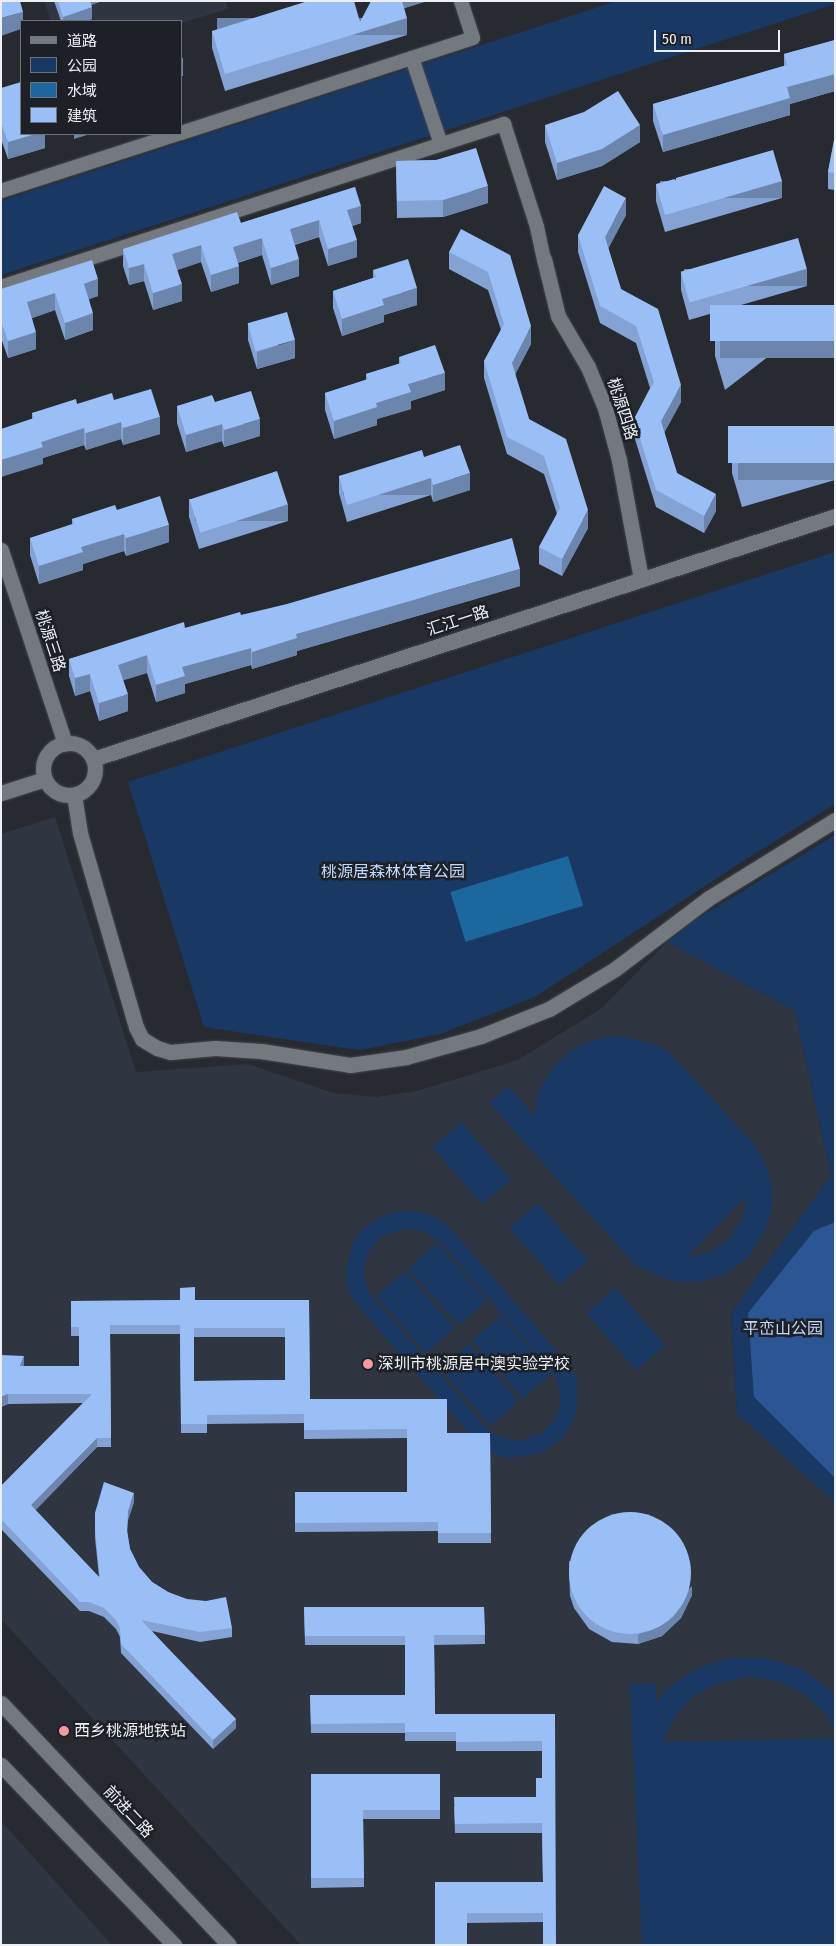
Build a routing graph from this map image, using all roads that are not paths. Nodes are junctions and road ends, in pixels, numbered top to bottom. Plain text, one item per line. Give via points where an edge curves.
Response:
1 (461, 1) edge
2 (412, 58) junction
3 (182, 132) edge
4 (174, 135) edge
5 (441, 144) junction
6 (1, 191) edge
7 (544, 259) joint
8 (1, 287) edge
9 (835, 516) edge
10 (1, 550) edge
11 (641, 579) junction
12 (65, 744) junction
13 (92, 760) junction
14 (45, 779) junction
15 (1, 793) edge
16 (74, 795) junction
17 (835, 820) edge
18 (1, 1704) edge
19 (1, 1764) edge
20 (174, 1945) edge
21 (229, 1945) edge

1 - 2 street via 473,38
2 - 3 street
2 - 5 street
4 - 6 street
5 - 7 street via 504,124
5 - 8 street
7 - 11 street, 桃源四路 via 558,316 588,367 606,408
9 - 11 street, 汇江一路
10 - 12 street, 桃源三路
11 - 13 street, 汇江一路
12 - 13 street via 82,747
12 - 14 street via 51,750 46,757
13 - 16 street via 95,767 92,782
14 - 15 street
14 - 16 street via 53,790
16 - 17 street via 80,832 136,1028 142,1039 170,1052 215,1048 261,1051 350,1065 406,1057 482,1036 548,1009 615,970 709,898
18 - 21 street, 前进二路
19 - 20 street

